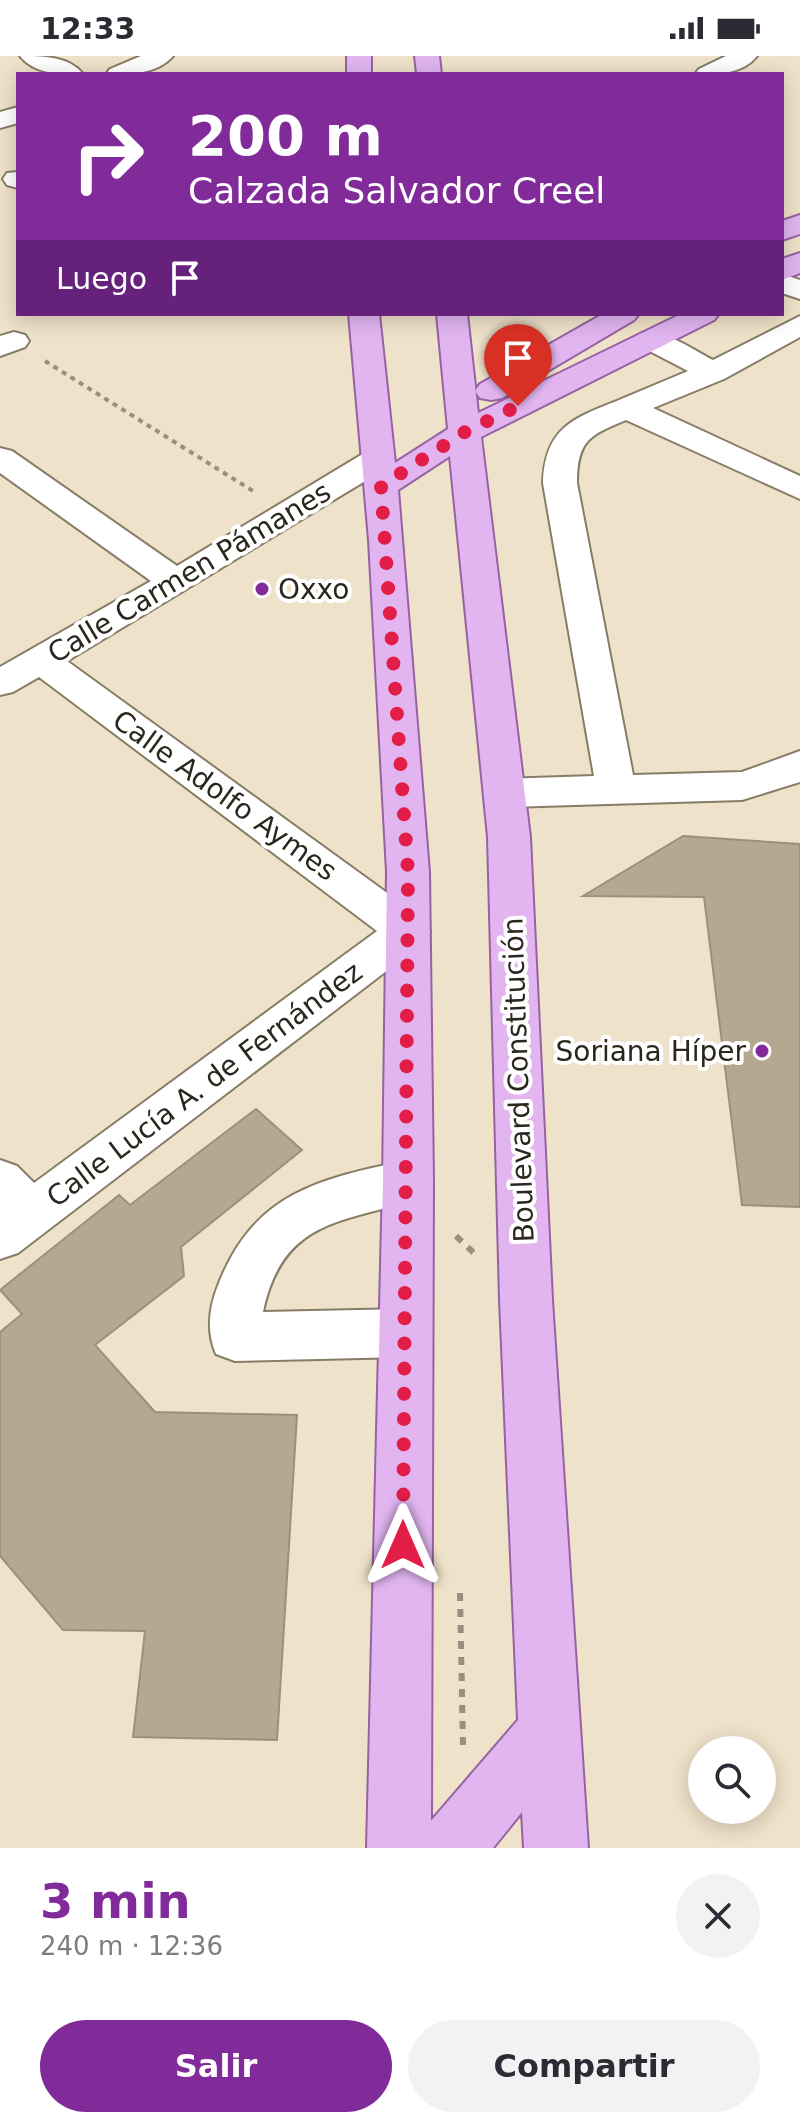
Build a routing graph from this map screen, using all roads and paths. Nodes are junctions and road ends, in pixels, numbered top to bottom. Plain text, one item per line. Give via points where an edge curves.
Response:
1 (32, 56) edge
2 (161, 56) edge
3 (745, 56) edge
4 (67, 72) edge
5 (123, 72) edge
6 (711, 72) edge
7 (364, 316) edge
8 (452, 316) edge
9 (620, 316) edge
10 (700, 316) edge
11 (800, 325) edge
12 (651, 340) junction
13 (7, 344) edge
14 (713, 372) junction
15 (627, 408) junction
16 (464, 420) junction
17 (0, 458) edge
18 (380, 472) junction
19 (800, 489) edge
20 (292, 513) junction
21 (176, 582) junction
22 (41, 660) junction
23 (0, 683) edge
24 (800, 765) edge
25 (616, 789) junction
26 (504, 793) junction
27 (408, 931) junction
28 (408, 1181) junction
29 (11, 1210) edge
30 (526, 1300) junction
31 (406, 1333) junction
32 (548, 1733) junction
33 (399, 1848) edge
34 (451, 1848) edge
35 (556, 1848) edge

1 - 4 street
2 - 5 street
3 - 6 street
7 - 18 main road
8 - 16 main road, Boulevard Constitución
9 - 16 main road via 557,350
10 - 12 main road
11 - 14 street
12 - 14 street
12 - 16 main road
13 - 20 path
14 - 15 street
15 - 19 street
15 - 25 street via 577,432 564,445 560,466
16 - 18 main road
16 - 26 main road, Boulevard Constitución
17 - 21 street
18 - 20 street, Calle Carmen Pámanes
18 - 27 main road
20 - 21 street, Calle Carmen Pámanes
21 - 22 street, Calle Carmen Pámanes
22 - 23 street, Calle Carmen Pámanes
22 - 27 street, Calle Adolfo Aymes
24 - 25 street via 742,786
25 - 26 street
26 - 30 main road, Boulevard Constitución
27 - 28 main road
27 - 29 street, Calle Lucía A. de Fernández
28 - 30 path via 451,1231
28 - 31 main road
28 - 31 street via 331,1200 279,1230 249,1268 235,1311 235,1337
30 - 32 main road, Boulevard Constitución
31 - 33 main road
32 - 34 main road
32 - 35 main road, Boulevard Constitución

